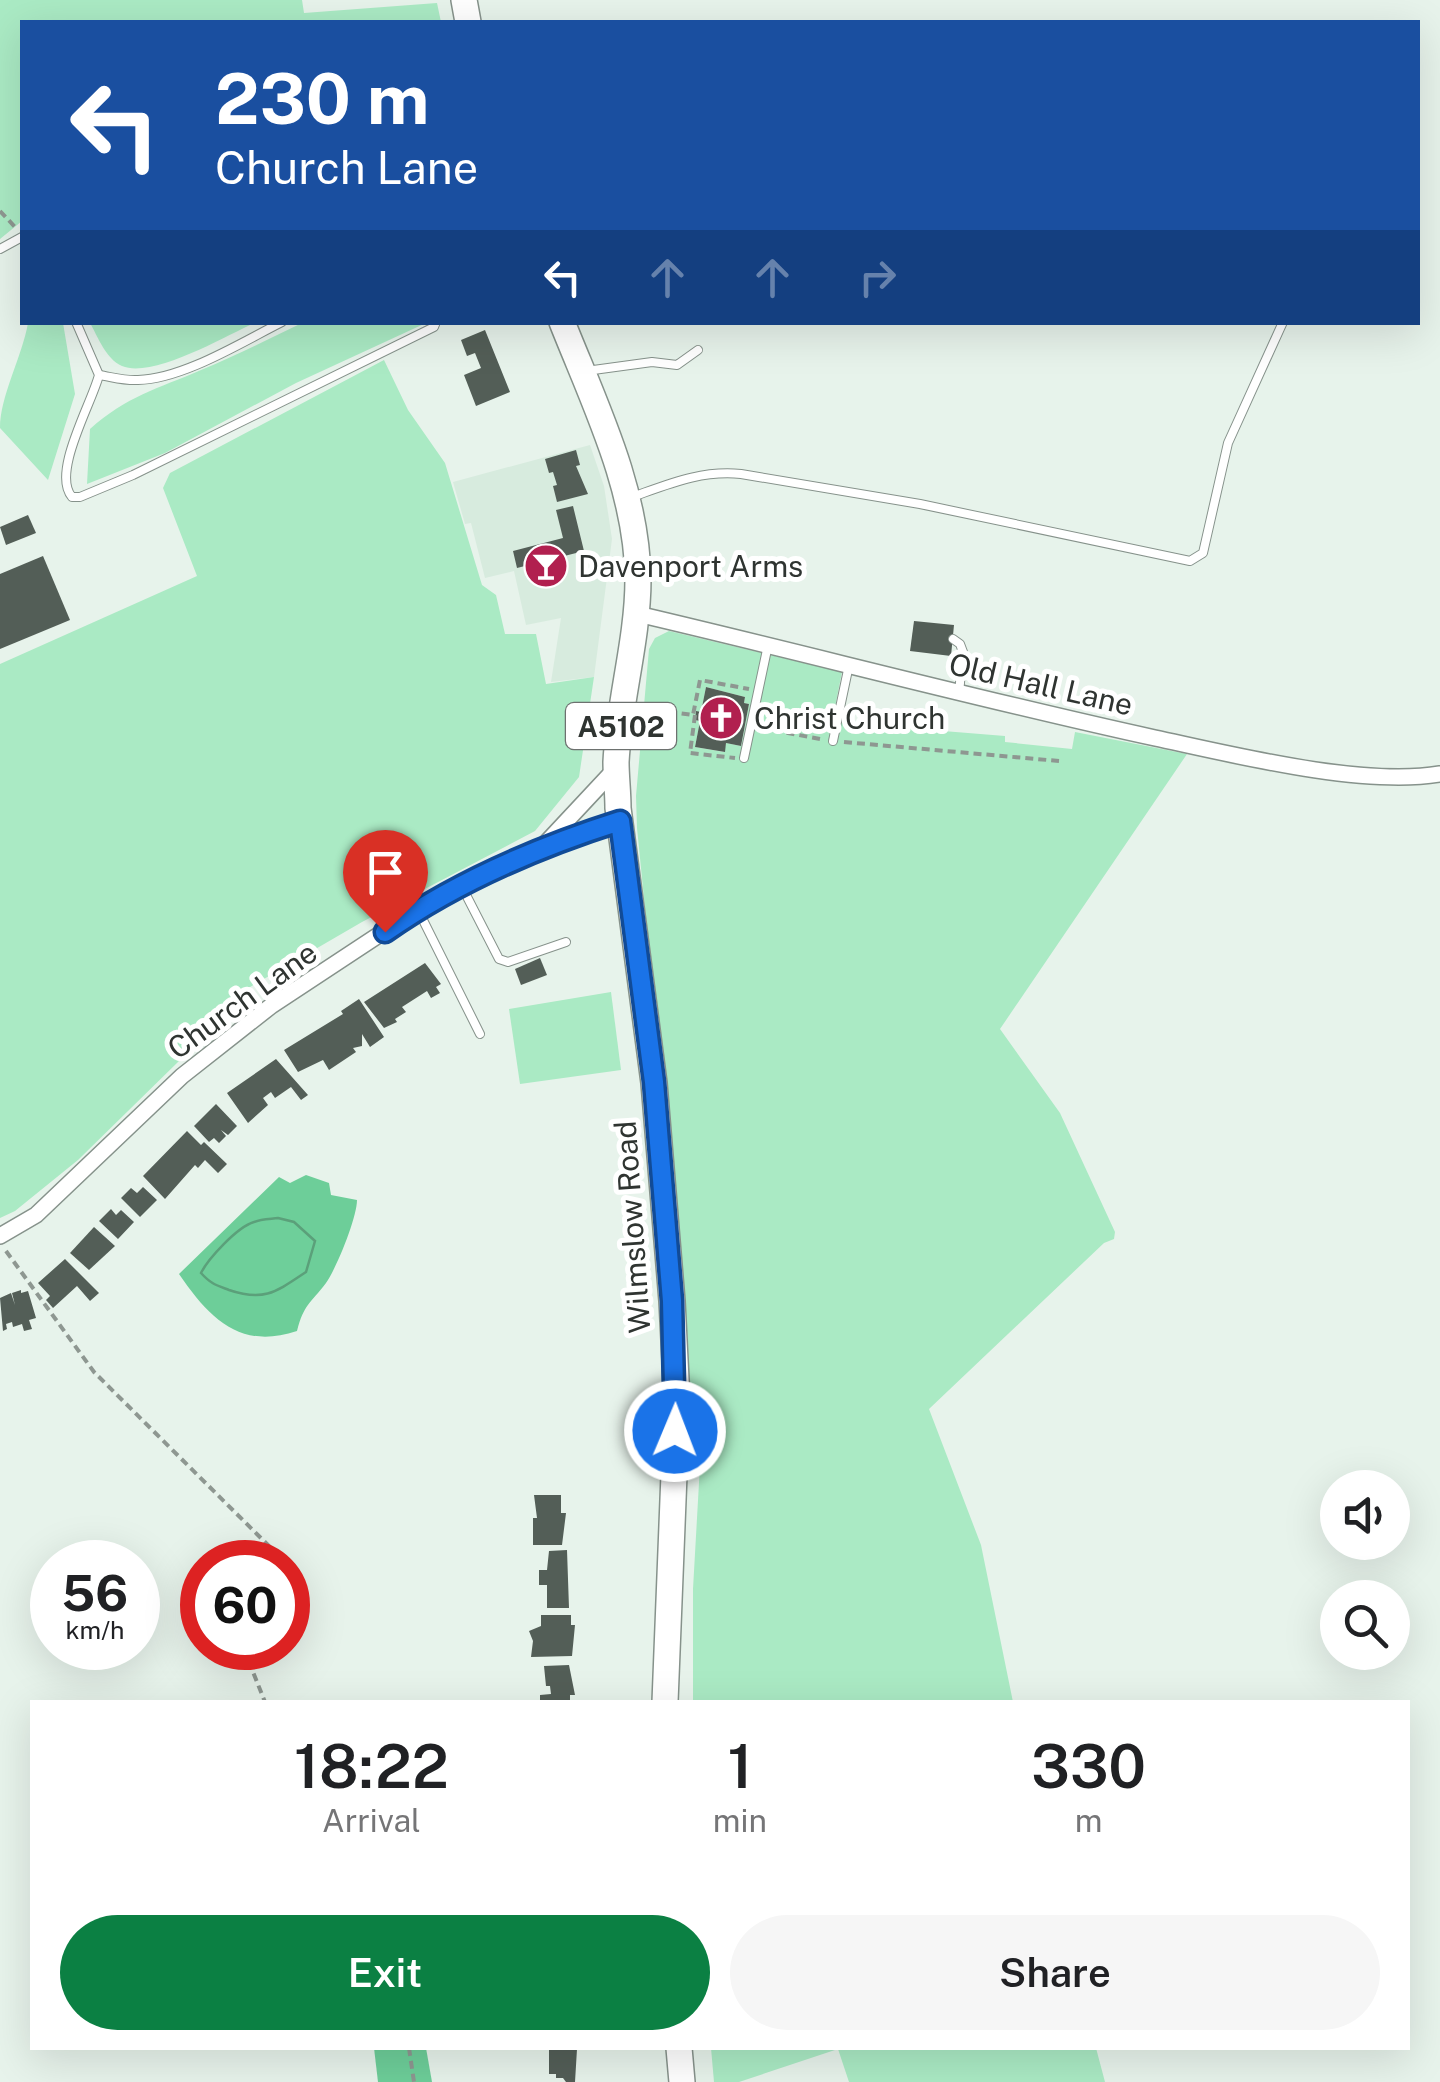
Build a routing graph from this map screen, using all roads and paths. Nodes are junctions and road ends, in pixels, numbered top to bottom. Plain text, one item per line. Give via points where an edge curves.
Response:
1 (0, 212) edge
2 (20, 233) edge
3 (20, 235) edge
4 (0, 250) edge
5 (77, 325) edge
6 (276, 325) edge
7 (435, 325) edge
8 (563, 325) edge
9 (1282, 325) edge
10 (698, 350) dead end
11 (581, 372) junction
12 (99, 374) junction
13 (627, 498) junction
14 (634, 618) junction
15 (953, 640) dead end
16 (768, 645) junction
17 (849, 665) junction
18 (759, 691) junction
19 (959, 693) junction
20 (624, 705) junction
21 (694, 715) junction
22 (751, 726) junction
23 (832, 741) junction
24 (744, 758) joint
25 (1059, 762) dead end
26 (617, 767) junction
27 (1440, 774) edge
28 (619, 814) junction
29 (543, 846) junction
30 (462, 887) junction
31 (418, 910) junction
32 (566, 942) dead end
33 (480, 1034) dead end
34 (0, 1240) edge
35 (262, 1540) edge
36 (254, 1670) edge
37 (264, 1700) edge
38 (665, 1700) edge
39 (408, 2050) edge
40 (679, 2050) edge
41 (414, 2082) edge
42 (682, 2082) edge

1 - 2 path
3 - 4 lane
5 - 12 lane
6 - 12 lane via 151,379
7 - 12 lane via 80,498 66,490 68,462
8 - 11 main road, A5102
9 - 13 lane via 1228,443 1202,553 1190,561 741,474 693,476
10 - 11 lane via 677,366 652,362
11 - 13 main road, A5102
13 - 14 main road, A5102 via 638,581
14 - 16 street, Old Hall Lane
14 - 20 main road, A5102
15 - 19 lane via 963,652
16 - 17 street, Old Hall Lane
16 - 18 lane
17 - 19 street, Old Hall Lane
17 - 23 lane
18 - 21 path via 700,680
18 - 22 lane
19 - 27 street, Old Hall Lane via 1198,748 1348,773
20 - 21 path
20 - 26 main road, A5102
21 - 24 path via 690,753
22 - 23 path
22 - 24 lane
23 - 25 path
26 - 28 main road, A5102
26 - 29 street, Church Lane
28 - 29 street, Church Lane
28 - 38 main road, Wilmslow Road / A5102 via 654,1082 672,1301 676,1399
29 - 30 street, Church Lane
30 - 31 street, Church Lane
30 - 32 lane via 498,959 508,962
31 - 33 lane
31 - 34 street, Church Lane via 226,1039 48,1205
34 - 35 path via 94,1372
36 - 37 path
39 - 41 path
40 - 42 main road

